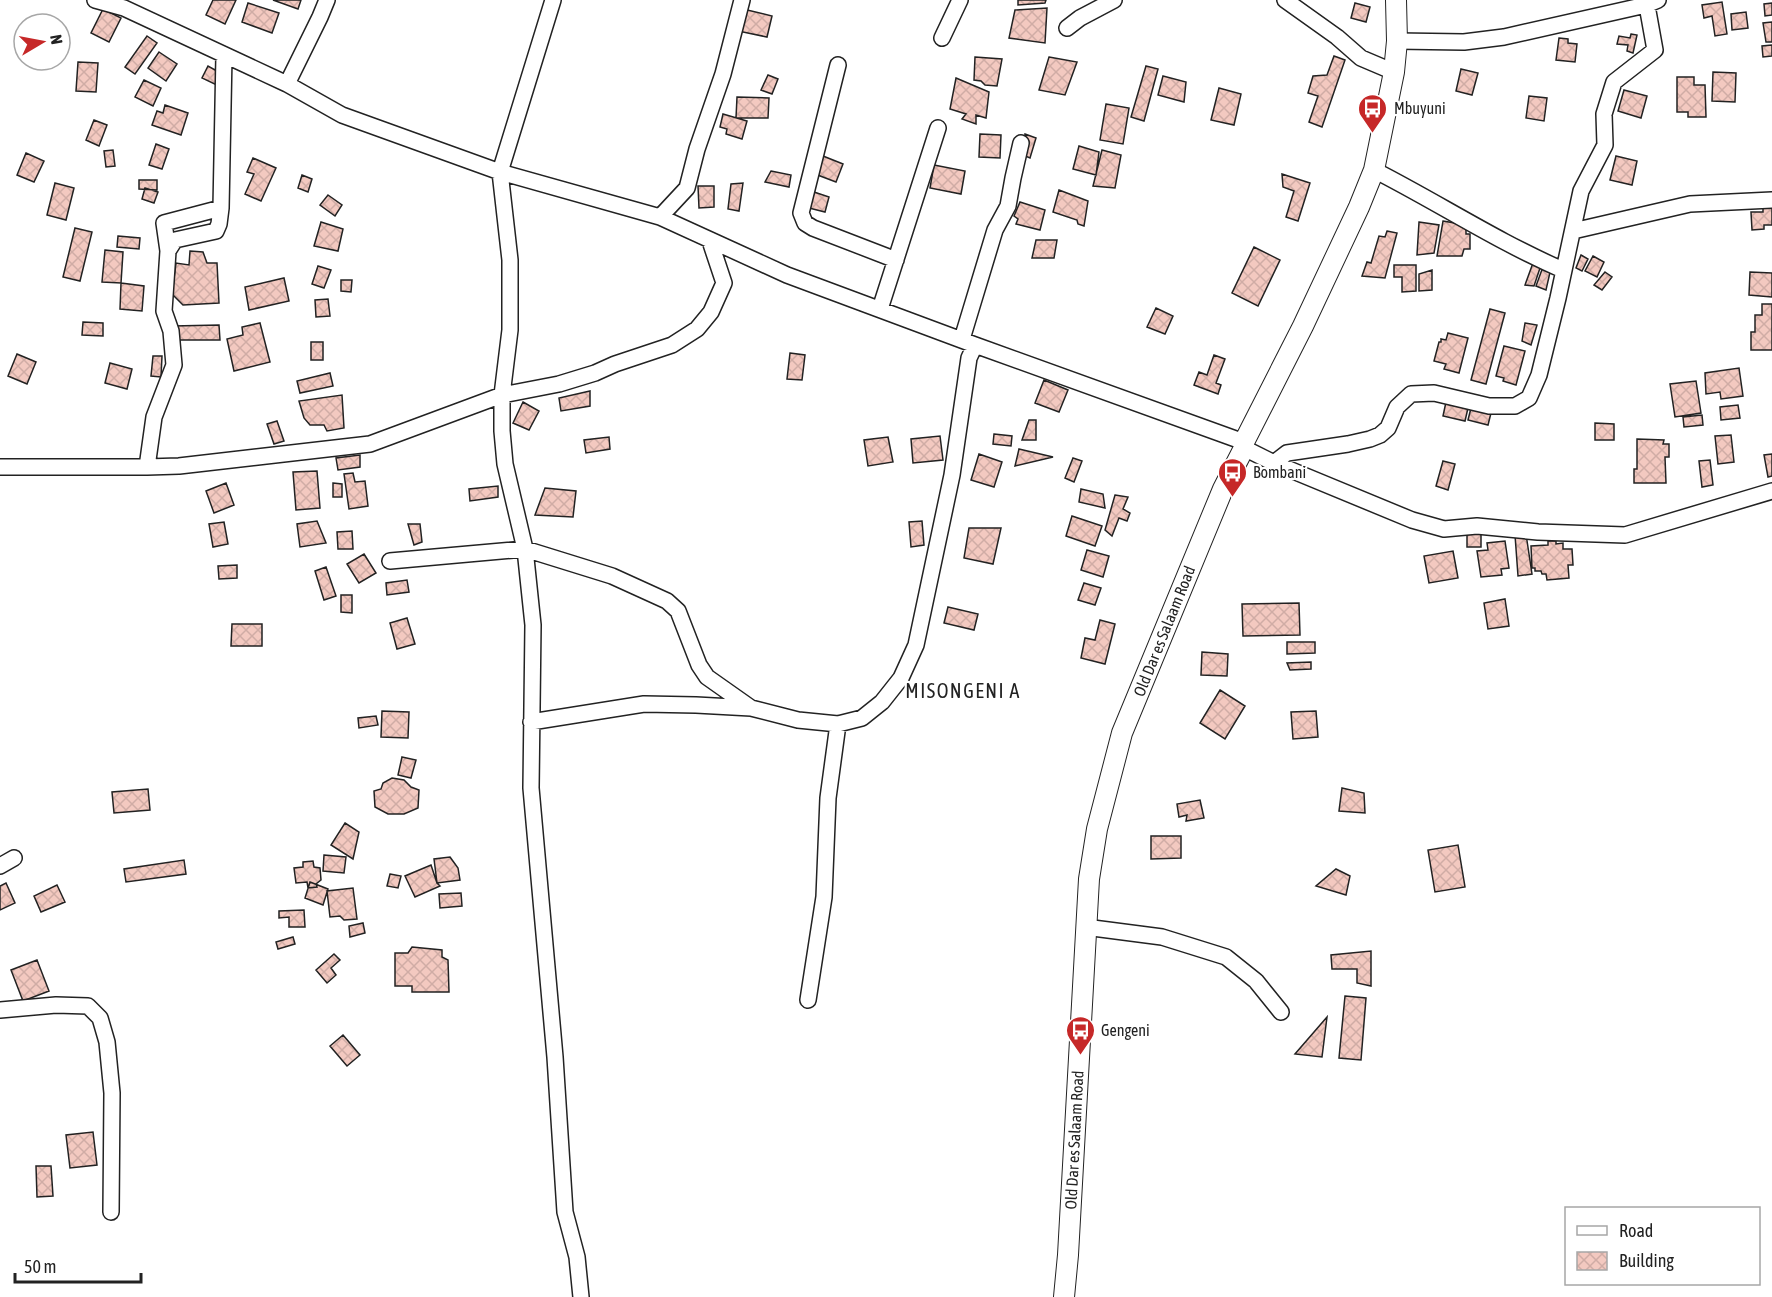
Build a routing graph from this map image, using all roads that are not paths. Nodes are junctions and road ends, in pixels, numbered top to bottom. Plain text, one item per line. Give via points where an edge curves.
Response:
1 (95, 0) edge
2 (327, 0) edge
3 (553, 0) edge
4 (741, 0) edge
5 (960, 0) edge
6 (1114, 0) edge
7 (1285, 0) edge
8 (1396, 0) edge
9 (1650, 2) edge
10 (122, 4) edge
11 (1067, 28) dead end
12 (942, 38) dead end
13 (1397, 41) junction
14 (224, 55) junction
15 (838, 65) dead end
16 (1394, 72) junction
17 (287, 84) junction
18 (938, 128) dead end
19 (1022, 143) dead end
20 (1374, 170) junction
21 (500, 172) junction
22 (1772, 200) edge
23 (660, 217) junction
24 (1573, 231) junction
25 (710, 241) junction
26 (896, 260) junction
27 (1563, 270) junction
28 (880, 309) junction
29 (968, 342) junction
30 (502, 395) junction
31 (1244, 445) junction
32 (1274, 463) junction
33 (0, 467) edge
34 (147, 468) junction
35 (1772, 491) edge
36 (525, 549) junction
37 (390, 561) dead end
38 (751, 708) junction
39 (531, 723) junction
40 (838, 724) junction
41 (14, 858) dead end
42 (0, 866) edge
43 (1085, 927) junction
44 (808, 1000) dead end
45 (0, 1010) edge
46 (1281, 1012) dead end
47 (111, 1212) dead end
48 (581, 1297) edge
49 (1064, 1297) edge

1 - 10 street
2 - 17 street
3 - 21 street
4 - 23 street via 723,74 687,188
5 - 12 street
6 - 11 street
7 - 16 street via 1361,58
8 - 13 street, Old Dar es Salaam Road
9 - 13 street via 1494,38 1464,42
9 - 24 street via 1655,50 1614,82 1604,114 1605,146 1581,191
10 - 14 street
13 - 16 street, Old Dar es Salaam Road
14 - 17 street
14 - 34 street via 219,224 216,231 175,240 168,251 164,311 171,331 174,365 154,417
15 - 26 street via 801,213 805,223 813,228
16 - 20 street, Old Dar es Salaam Road
17 - 21 street via 342,115
18 - 26 street
19 - 29 street via 1008,206 995,230
20 - 27 street
20 - 31 street, Old Dar es Salaam Road
21 - 23 street
21 - 30 street via 510,272 510,330
22 - 24 street via 1690,204
23 - 25 street
24 - 27 street
25 - 28 street
25 - 30 street via 724,283 711,312 697,329 672,345 595,373
26 - 28 street
27 - 32 street via 1539,375 1529,398 1515,406 1489,406 1434,393 1411,394 1397,407 1388,428 1380,435 1287,453
28 - 29 street
29 - 31 street
29 - 40 street via 952,475 916,645 902,678 882,702 862,718
30 - 34 street via 370,444
30 - 36 street via 505,464
31 - 32 street
31 - 43 street, Old Dar es Salaam Road via 1222,489 1122,734 1097,829
32 - 35 street via 1412,520 1444,529 1477,526 1625,535
33 - 34 street
36 - 37 street
36 - 38 street via 612,576 667,602 678,611 707,677
36 - 39 street via 533,625
38 - 39 street via 644,704
38 - 40 street via 798,720
39 - 48 street via 531,788 565,1212 577,1257
40 - 44 street via 828,798 824,897
41 - 42 street
43 - 46 street via 1162,937 1226,957 1256,981
43 - 49 street, Old Dar es Salaam Road
45 - 47 street via 88,1006 100,1018 107,1042 112,1093

